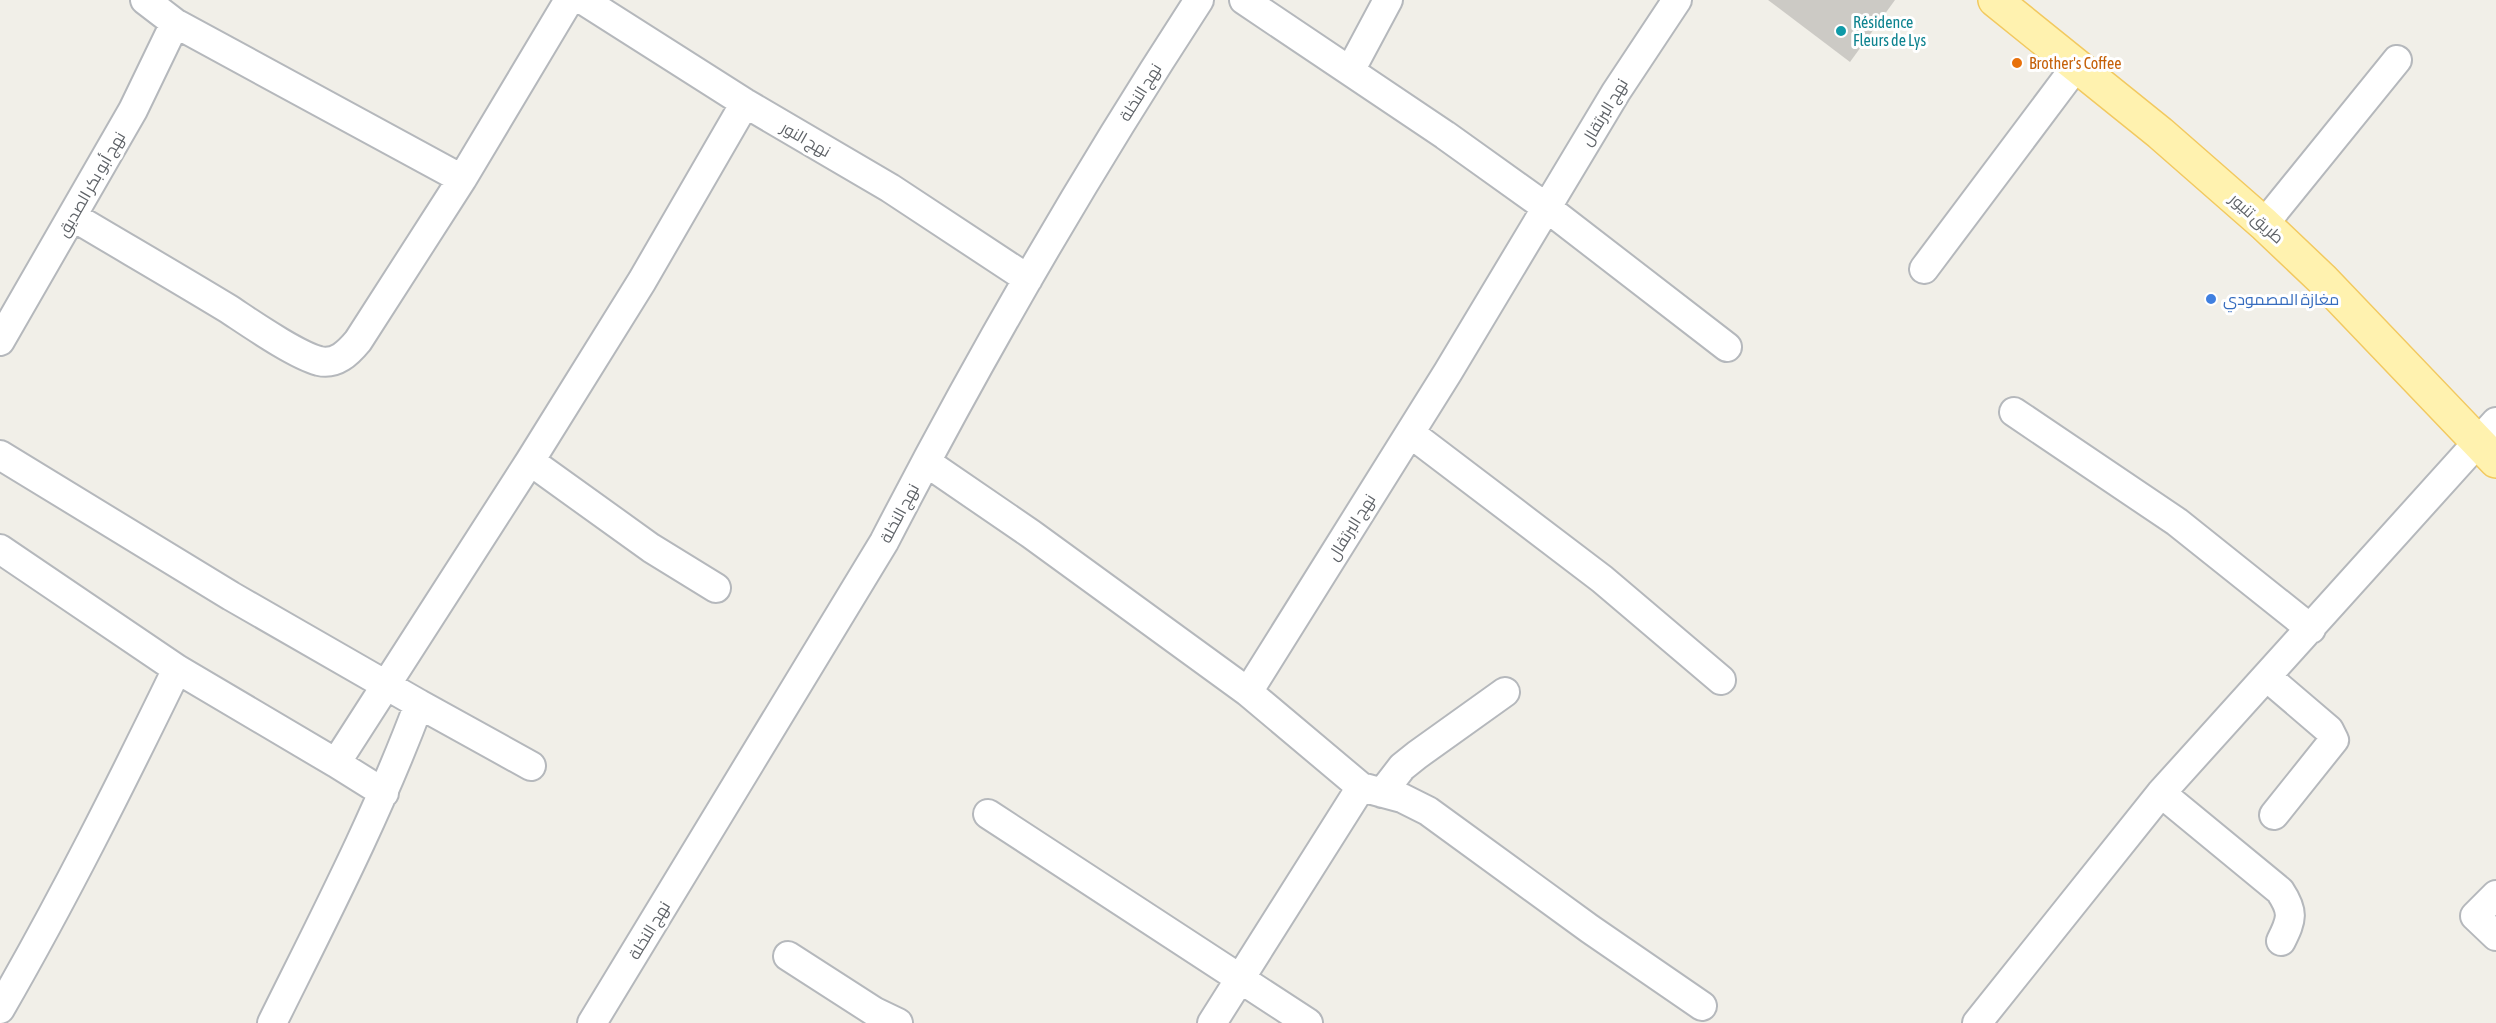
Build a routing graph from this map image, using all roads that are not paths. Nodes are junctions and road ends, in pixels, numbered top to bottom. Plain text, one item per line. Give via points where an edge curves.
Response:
1 (569, 0) edge
2 (583, 0) edge
3 (1199, 0) edge
4 (1244, 0) edge
5 (1388, 0) edge
6 (1677, 0) edge
7 (1995, 0) edge
8 (157, 7) edge
9 (2397, 60) dead end
10 (2077, 65) junction
11 (1350, 72) junction
12 (745, 103) junction
13 (462, 179) junction
14 (1547, 208) junction
15 (72, 216) junction
16 (2264, 224) junction
17 (1924, 269) dead end
18 (1028, 279) junction
19 (0, 341) edge
20 (1727, 347) dead end
21 (2014, 412) dead end
22 (1410, 433) junction
23 (2491, 442) edge
24 (0, 454) edge
25 (530, 461) junction
26 (926, 462) junction
27 (0, 549) edge
28 (716, 588) dead end
29 (2311, 629) junction
30 (177, 669) junction
31 (2266, 677) junction
32 (1721, 680) dead end
33 (386, 686) junction
34 (1248, 692) junction
35 (1505, 692) dead end
36 (418, 704) junction
37 (336, 763) junction
38 (531, 766) dead end
39 (1371, 790) junction
40 (384, 793) junction
41 (2161, 793) junction
42 (988, 814) dead end
43 (2274, 815) dead end
44 (2496, 895) edge
45 (2496, 936) edge
46 (2282, 941) dead end
47 (788, 957) dead end
48 (1241, 979) junction
49 (1702, 1006) dead end
50 (0, 1009) edge
51 (272, 1023) edge
52 (592, 1023) edge
53 (898, 1023) edge
54 (1212, 1023) edge
55 (1308, 1023) edge
56 (1977, 1023) edge

1 - 13 street
2 - 12 street, نهج النور
3 - 18 street, نهج النخلة
4 - 11 street
5 - 11 street
6 - 14 street, نهج البرتقال
7 - 10 main road, طريق تنيور
8 - 13 street
8 - 15 street, نهج أبو بكر الصديق via 133,110
9 - 16 street
10 - 16 main road, طريق تنيور
10 - 17 street
11 - 14 street
12 - 18 street, نهج النور via 890,188
12 - 25 street via 642,281
13 - 15 street via 358,341 342,357 331,361 321,361 288,345
14 - 20 street
14 - 22 street, نهج البرتقال
15 - 19 street, نهج أبو بكر الصديق
16 - 23 main road, طريق تنيور
18 - 26 street, نهج النخلة
21 - 29 street via 2177,522
22 - 32 street via 1602,579
22 - 34 street, نهج البرتقال
23 - 29 street
24 - 33 street
25 - 28 street via 651,548
25 - 33 street
26 - 34 street
26 - 52 street, نهج النخلة via 884,542
27 - 30 street
29 - 31 street
30 - 37 street
30 - 50 street via 74,876
31 - 41 street
31 - 43 street via 2329,730 2334,740
33 - 36 street
33 - 37 street
34 - 39 street
35 - 39 street
36 - 38 street
36 - 40 street
37 - 40 street
39 - 48 street
39 - 49 street via 1402,798 1428,811
40 - 51 street
41 - 46 street via 2280,891 2290,905 2291,921
41 - 56 street
42 - 48 street
44 - 45 street via 2475,916
47 - 53 street
48 - 54 street
48 - 55 street

